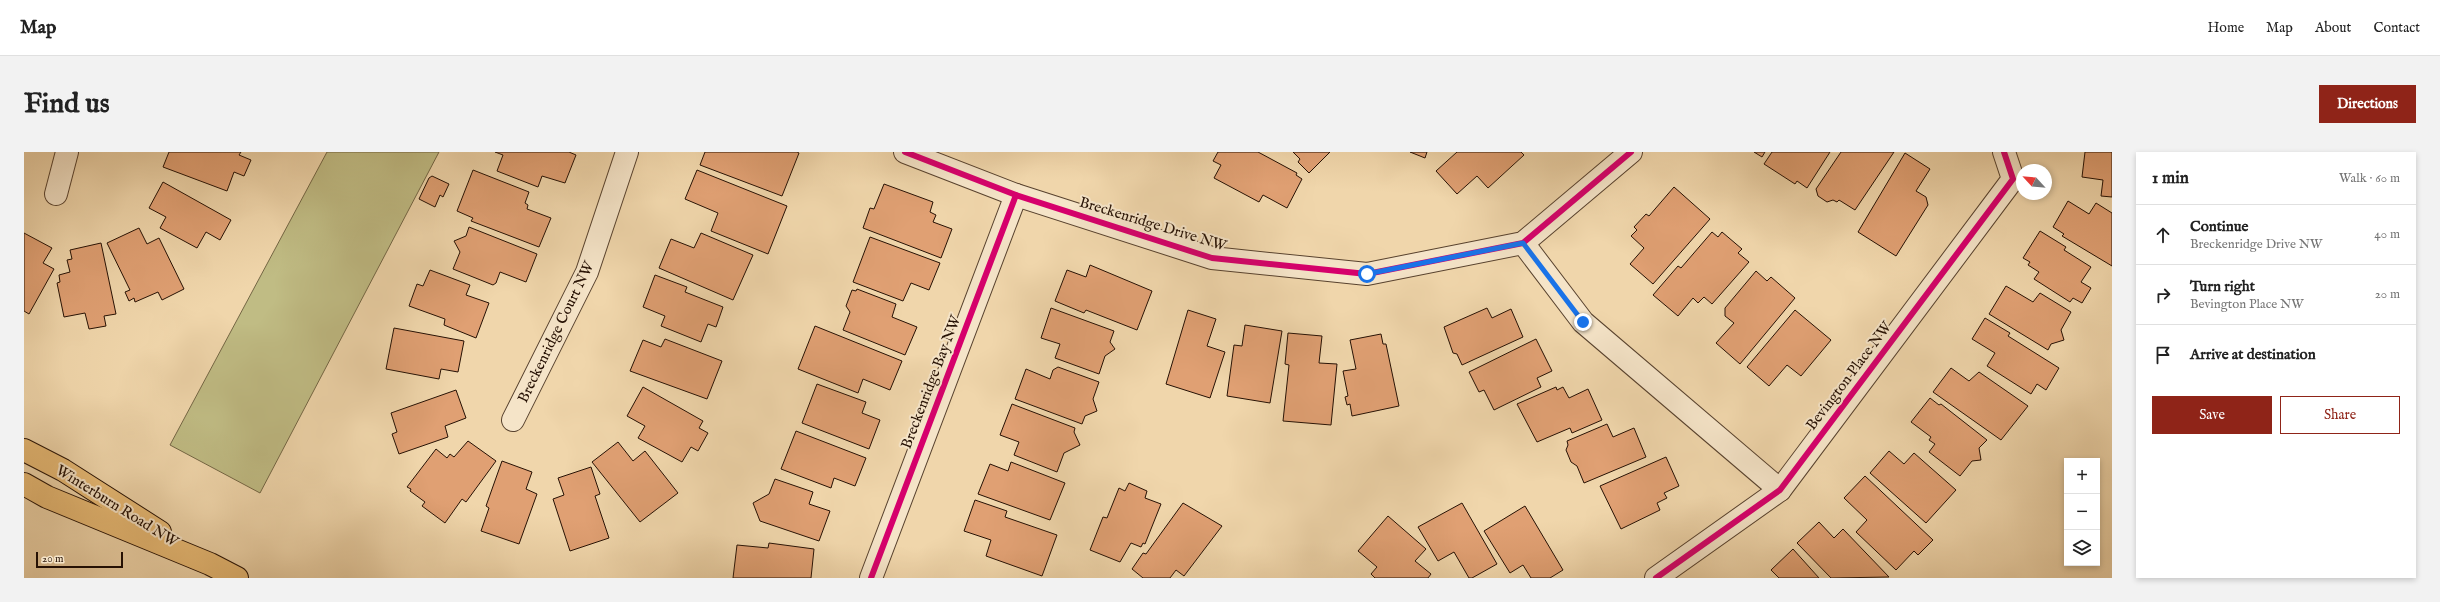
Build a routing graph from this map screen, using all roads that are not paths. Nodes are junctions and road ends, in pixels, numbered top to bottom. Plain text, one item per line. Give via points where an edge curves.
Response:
1 (67, 152) edge
2 (627, 152) edge
3 (905, 152) edge
4 (1631, 152) edge
5 (2004, 152) edge
6 (56, 194) dead end
7 (1016, 195) junction
8 (1523, 243) junction
9 (513, 420) dead end
10 (24, 450) edge
11 (24, 484) edge
12 (1780, 490) junction
13 (210, 564) junction
14 (237, 578) edge
15 (871, 578) edge
16 (1656, 578) edge

1 - 6 street
2 - 9 street, Breckenridge Court NW via 588,272
3 - 7 street, Breckenridge Drive NW
4 - 8 street, Breckenridge Drive NW
5 - 12 street, Bevington Place NW via 2012,179
7 - 8 street, Breckenridge Drive NW via 1212,258 1367,274
7 - 15 street, Breckenridge Bay NW
8 - 12 street via 1583,322
10 - 13 main road, Winterburn Road NW via 63,470
11 - 13 main road, Winterburn Road NW via 47,497
12 - 16 street, Bevington Place NW
13 - 14 main road, Winterburn Road NW

